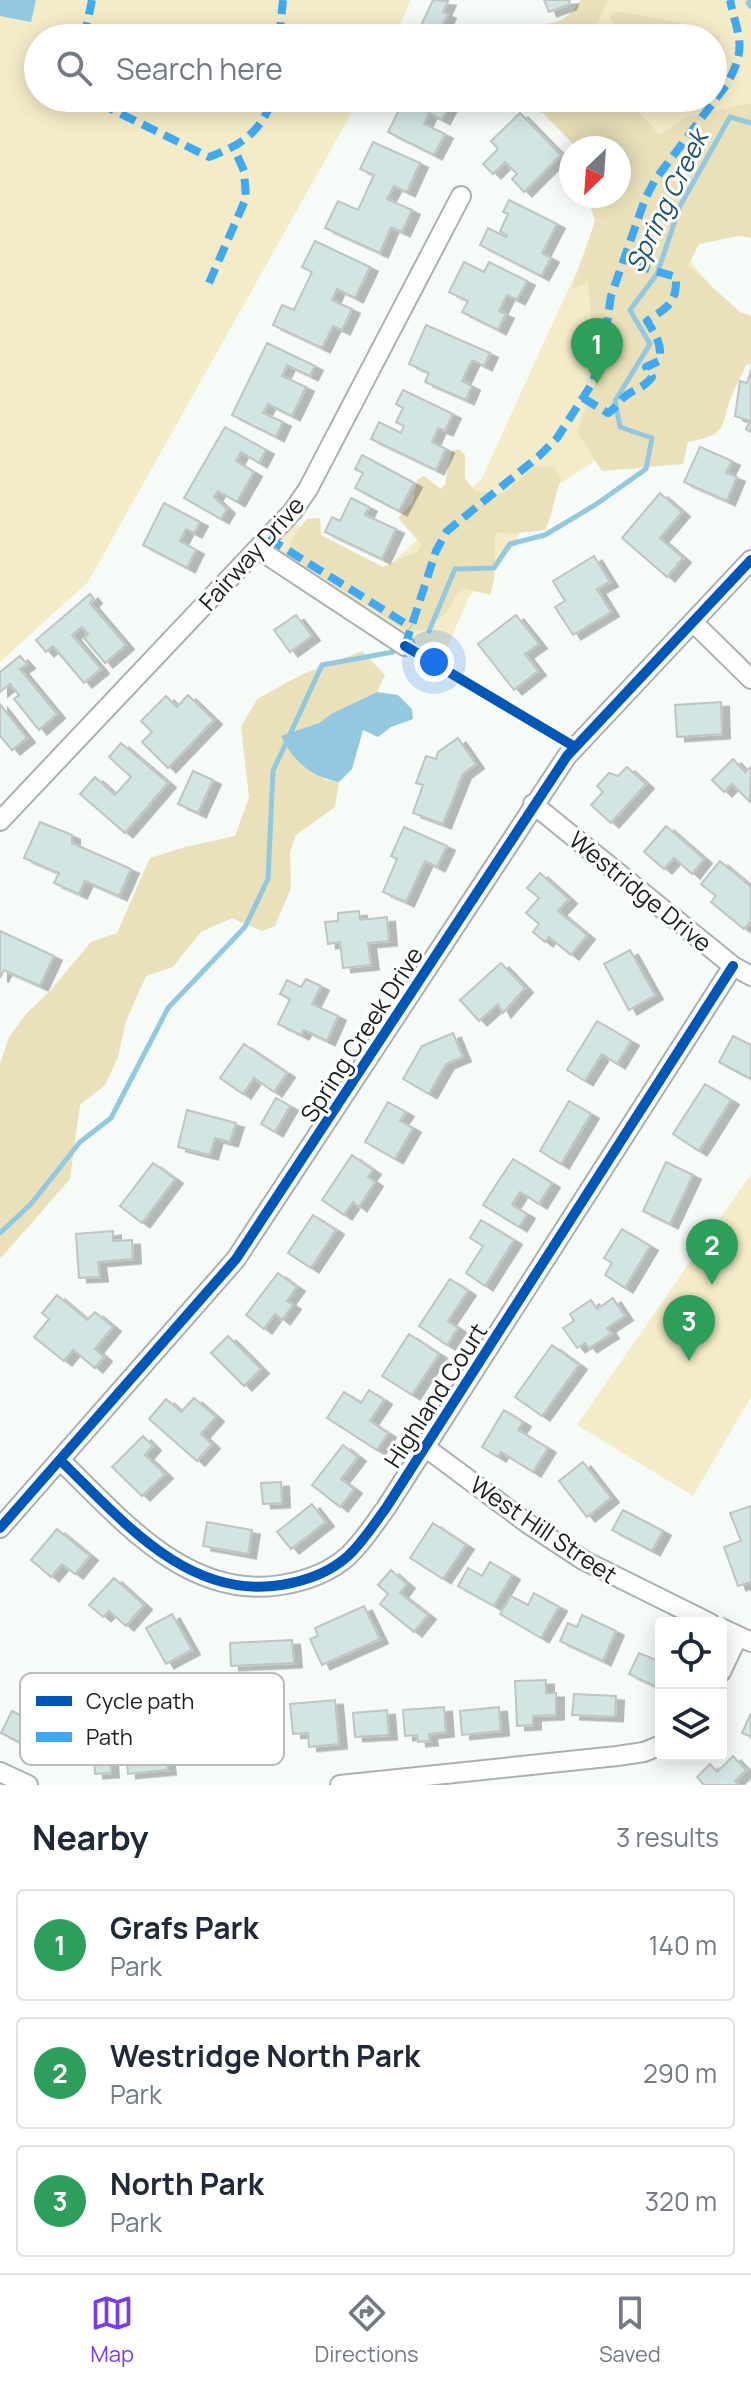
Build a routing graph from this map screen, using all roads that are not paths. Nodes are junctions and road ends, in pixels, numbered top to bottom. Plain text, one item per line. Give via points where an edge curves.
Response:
1 (461, 196) dead end
2 (258, 549) junction
3 (751, 560) edge
4 (694, 623) junction
5 (405, 646) dead end
6 (751, 679) edge
7 (533, 804) junction
8 (0, 821) edge
9 (733, 966) junction
10 (751, 976) edge
11 (425, 1447) junction
12 (60, 1460) junction
13 (0, 1528) edge
14 (698, 1617) edge
15 (737, 1635) edge
16 (727, 1658) edge
17 (655, 1747) edge
18 (0, 1772) edge
19 (24, 1784) edge
20 (340, 1785) edge

1 - 2 street, Fairway Drive via 308,489
2 - 5 street
2 - 8 street, Fairway Drive
3 - 4 street, Spring Creek Drive
4 - 6 street
4 - 7 street, Spring Creek Drive via 567,756
7 - 9 street, Westridge Drive
7 - 12 street, Spring Creek Drive via 236,1259
9 - 10 street, Westridge Drive
9 - 11 street, Highland Court
11 - 12 street, Highland Court via 347,1556 321,1575 259,1587 215,1582 173,1562
11 - 14 street, West Hill Street via 583,1560
12 - 13 street, Spring Creek Drive
15 - 16 street
17 - 20 street
18 - 19 street

